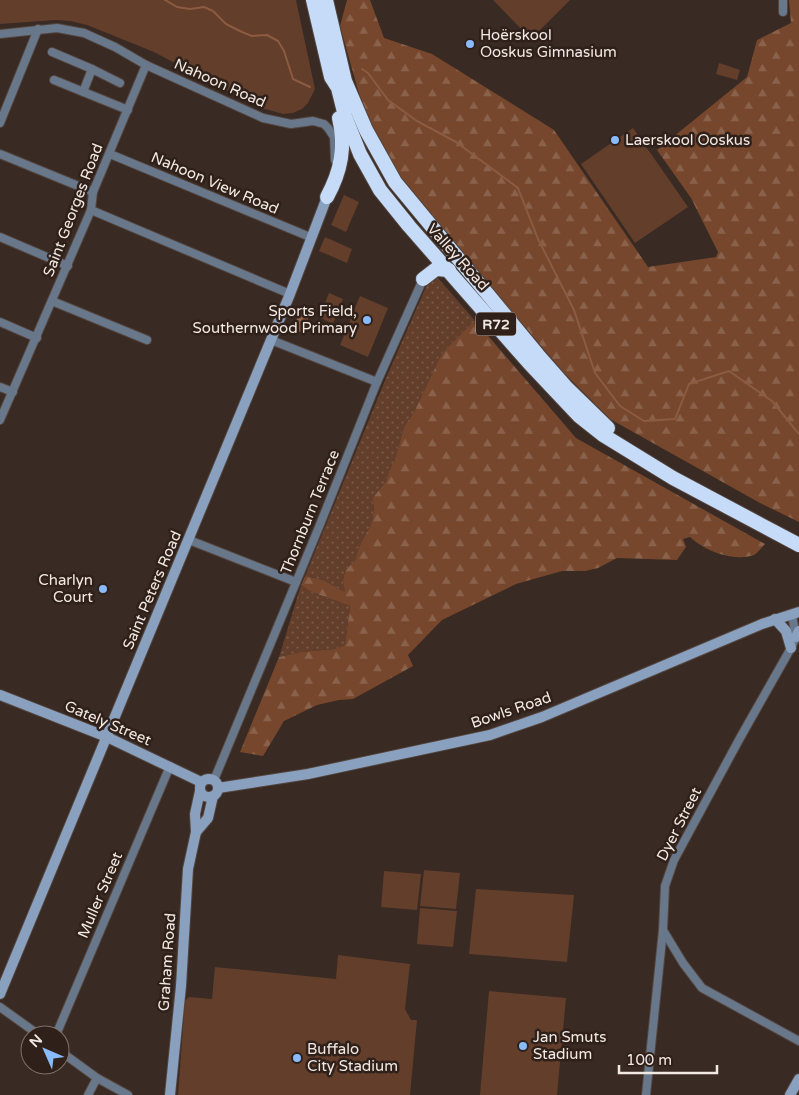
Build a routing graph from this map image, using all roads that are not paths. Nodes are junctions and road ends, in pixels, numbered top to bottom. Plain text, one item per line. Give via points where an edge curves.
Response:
1 (313, 0) edge
2 (326, 0) edge
3 (783, 0) edge
4 (783, 12) dead end
5 (38, 29) junction
6 (0, 34) edge
7 (52, 52) dead end
8 (146, 64) junction
9 (92, 69) junction
10 (331, 77) junction
11 (54, 80) dead end
12 (120, 82) dead end
13 (83, 92) junction
14 (128, 110) junction
15 (0, 123) edge
16 (0, 154) edge
17 (110, 154) junction
18 (93, 192) junction
19 (406, 195) junction
20 (327, 197) junction
21 (91, 210) junction
22 (0, 237) edge
23 (310, 237) junction
24 (436, 256) junction
25 (68, 266) junction
26 (449, 270) junction
27 (423, 279) junction
28 (290, 294) junction
29 (52, 301) junction
30 (0, 322) edge
31 (37, 338) junction
32 (147, 340) dead end
33 (271, 340) junction
34 (377, 382) junction
35 (0, 387) edge
36 (13, 392) junction
37 (0, 420) edge
38 (799, 536) edge
39 (189, 540) junction
40 (799, 546) edge
41 (296, 582) junction
42 (796, 614) edge
43 (775, 619) junction
44 (798, 634) edge
45 (791, 648) junction
46 (0, 695) edge
47 (107, 737) junction
48 (170, 766) junction
49 (201, 786) junction
50 (215, 788) junction
51 (196, 832) junction
52 (663, 930) junction
53 (0, 994) edge
54 (0, 1007) edge
55 (25, 1025) edge
56 (60, 1025) edge
57 (799, 1042) edge
58 (70, 1058) edge
59 (97, 1078) junction
60 (799, 1079) edge
61 (88, 1095) edge
62 (128, 1095) edge
63 (170, 1095) edge
64 (646, 1095) edge
65 (790, 1095) edge

1 - 10 highway, Valley Road / R72
2 - 19 highway, Valley Road / R72 via 345,81 373,142
3 - 4 street
5 - 6 street
5 - 8 street via 58,28 84,33
5 - 15 street
7 - 9 street
8 - 14 street, Saint Georges Road
8 - 20 street, Nahoon Road via 263,118 295,124 319,122 328,128 335,141
9 - 12 street
9 - 13 street
10 - 20 highway via 342,151 339,169
10 - 24 highway, Valley Road / R72 via 338,88 366,167 380,190
11 - 13 street
13 - 14 street
14 - 17 street, Saint Georges Road
16 - 18 street
17 - 18 street, Saint Georges Road
17 - 23 street, Nahoon View Road
18 - 21 street, Saint Georges Road
19 - 24 highway via 437,239
19 - 38 highway, Valley Road / R72 via 538,355 606,427
20 - 23 street, Saint Peters Road
21 - 25 street, Saint Georges Road
21 - 28 street
22 - 25 street
23 - 28 street, Saint Peters Road
24 - 26 highway, Valley Road / R72
24 - 27 street, Thornburn Terrace
25 - 29 street, Saint Georges Road
26 - 27 highway via 436,269
26 - 40 highway, Valley Road / R72 via 556,393 602,436
27 - 34 street, Thornburn Terrace
28 - 33 street, Saint Peters Road
29 - 31 street, Saint Georges Road
29 - 32 street
30 - 31 street
31 - 36 street, Saint Georges Road
33 - 34 street
33 - 39 street, Saint Peters Road
34 - 41 street, Thornburn Terrace
35 - 36 street
36 - 37 street, Saint Georges Road
39 - 41 street
39 - 47 street, Saint Peters Road
41 - 50 street, Thornburn Terrace
42 - 43 street, Bowls Road
42 - 44 street, Dyer Street
43 - 45 street via 786,631
43 - 50 street, Bowls Road via 542,717 490,735 308,774
44 - 45 street, Dyer Street
45 - 52 street, Dyer Street via 674,860 665,886
46 - 47 street, Gately Street
47 - 48 street, Gately Street
47 - 53 street, Saint Peters Road
48 - 49 street, Gately Street
48 - 56 street, Muller Street
49 - 50 street, Bowls Road via 208,779
49 - 50 street, Gately Street via 204,796
49 - 51 street, Graham Road via 195,814
50 - 51 street, Graham Road via 208,818
51 - 63 street, Graham Road via 188,869
52 - 57 street via 702,988
52 - 64 street, Dyer Street
54 - 55 street
58 - 59 street
59 - 61 street
59 - 62 street
60 - 65 street

